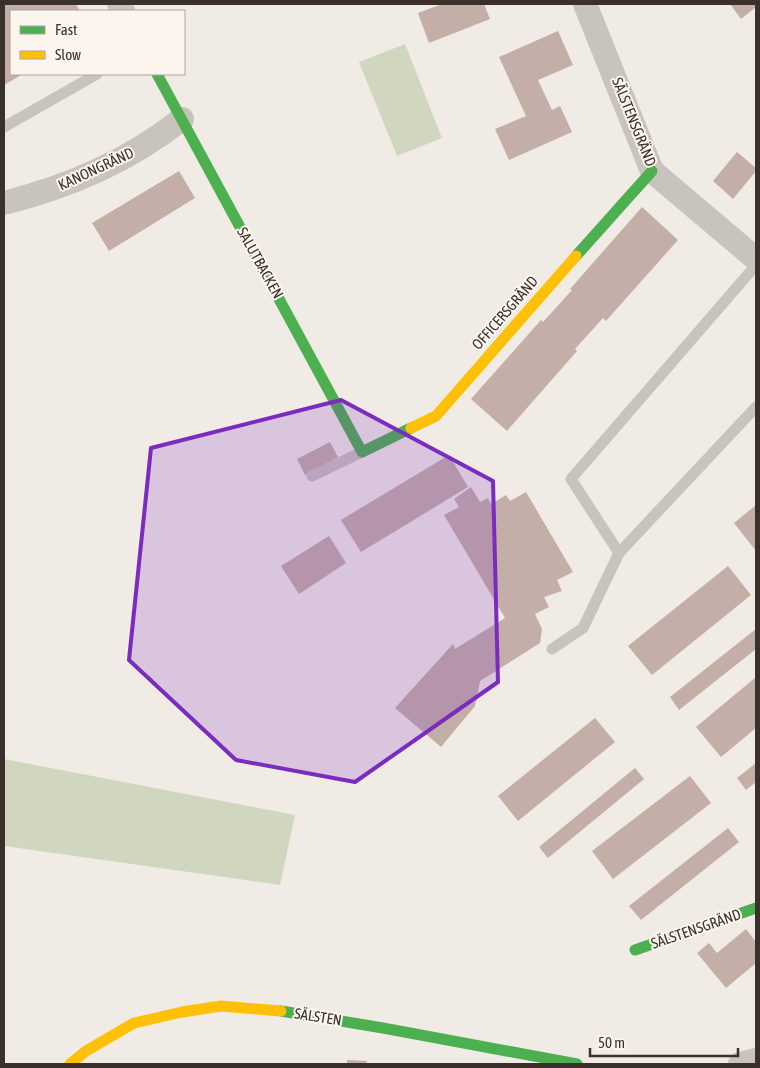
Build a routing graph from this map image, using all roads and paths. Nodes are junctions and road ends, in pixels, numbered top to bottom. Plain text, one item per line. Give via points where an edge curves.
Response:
1 (585, 4) edge
2 (95, 75) edge
3 (158, 75) edge
4 (182, 119) junction
5 (4, 127) edge
6 (652, 171) junction
7 (4, 203) edge
8 (756, 260) edge
9 (756, 265) edge
10 (756, 407) edge
11 (362, 452) junction
12 (312, 476) dead end
13 (619, 553) junction
14 (552, 649) dead end
15 (756, 908) edge
16 (635, 950) dead end
17 (756, 1060) edge
18 (70, 1064) edge
19 (577, 1064) edge
20 (740, 1064) edge

1 - 6 street, SÄLSTENSGRÄND
2 - 5 lane
3 - 4 street, SALUTBACKEN
4 - 7 street, KANONGRÄND via 114,164 44,193
4 - 11 street, SALUTBACKEN
6 - 8 street, SÄLSTENSGRÄND
6 - 11 street, OFFICERSGRÄND via 436,416
9 - 13 lane via 570,478
10 - 13 lane
11 - 12 lane
13 - 14 lane via 583,628
15 - 16 street, SÄLSTENSGRÄND
17 - 20 street
18 - 19 street, SÄLSTEN via 134,1023 221,1006 266,1009

